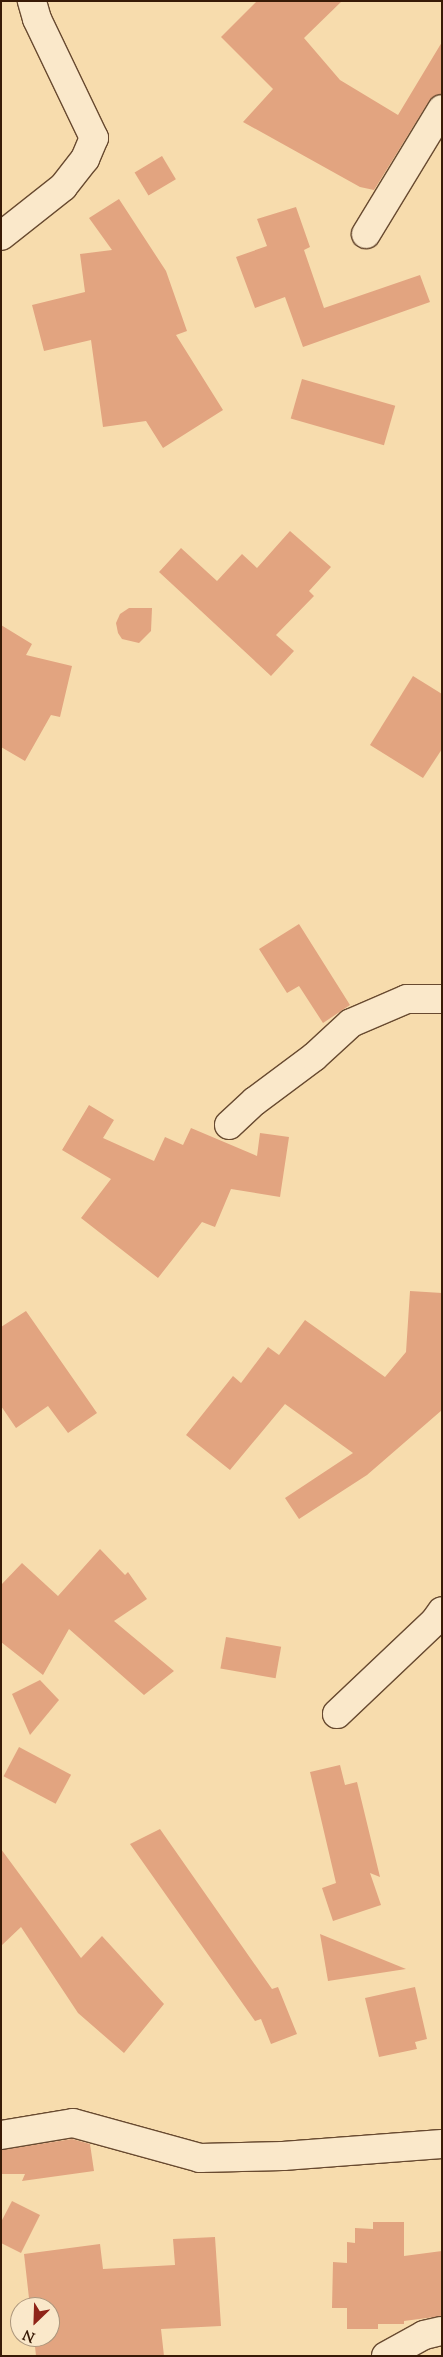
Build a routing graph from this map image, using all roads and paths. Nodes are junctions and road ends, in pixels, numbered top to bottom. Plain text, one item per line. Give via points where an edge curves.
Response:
1 (32, 1) edge
2 (442, 109) edge
3 (366, 234) dead end
4 (1, 236) edge
5 (442, 999) edge
6 (229, 1125) dead end
7 (442, 1611) edge
8 (337, 1714) dead end
9 (1, 2135) edge
10 (442, 2144) edge
11 (442, 2331) edge
12 (386, 2356) edge

1 - 4 street via 37,19 94,138 84,159 63,187
2 - 3 street
5 - 6 street via 407,999 351,1023
7 - 8 street
9 - 10 street via 73,2123 200,2158 283,2156
11 - 12 street via 424,2335

